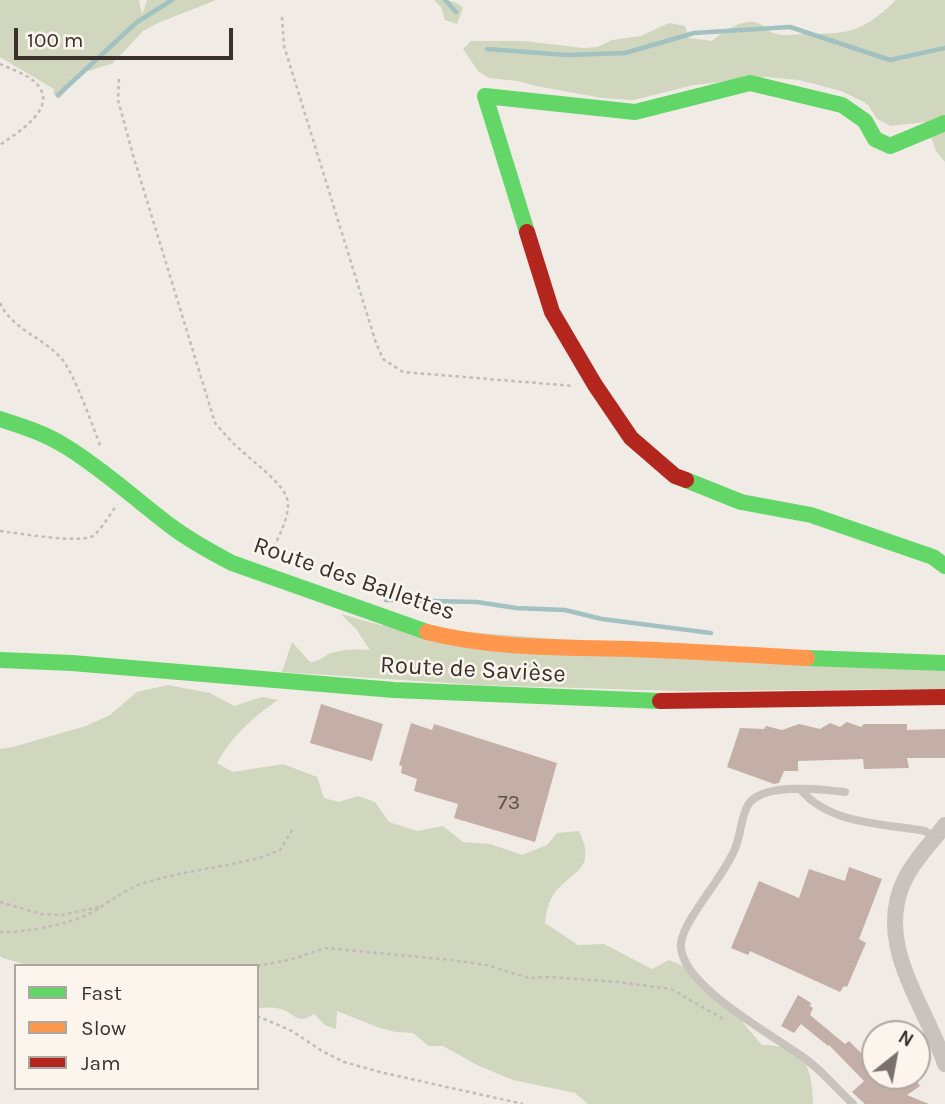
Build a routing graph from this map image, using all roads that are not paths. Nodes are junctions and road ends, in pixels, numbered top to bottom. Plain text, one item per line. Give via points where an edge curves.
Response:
1 (945, 123) edge
2 (0, 419) edge
3 (945, 566) edge
4 (0, 660) edge
5 (945, 663) edge
6 (945, 697) edge
7 (800, 789) junction
8 (845, 792) dead end
9 (940, 832) edge
10 (945, 1064) edge
11 (853, 1104) edge

1 - 3 street via 890,146 875,139 865,121 842,105 750,83 635,112 485,96 552,312 631,438 675,476 741,502 811,515 933,557
2 - 5 street, Route des Ballettes via 69,447 200,545 231,562 410,627 486,643
4 - 6 street, Route de Savièse via 394,690 636,701
7 - 8 lane
7 - 9 lane via 838,815
7 - 11 lane via 767,792 750,802 732,856 681,944 696,980 808,1060
9 - 10 street via 907,875 893,927 907,977

